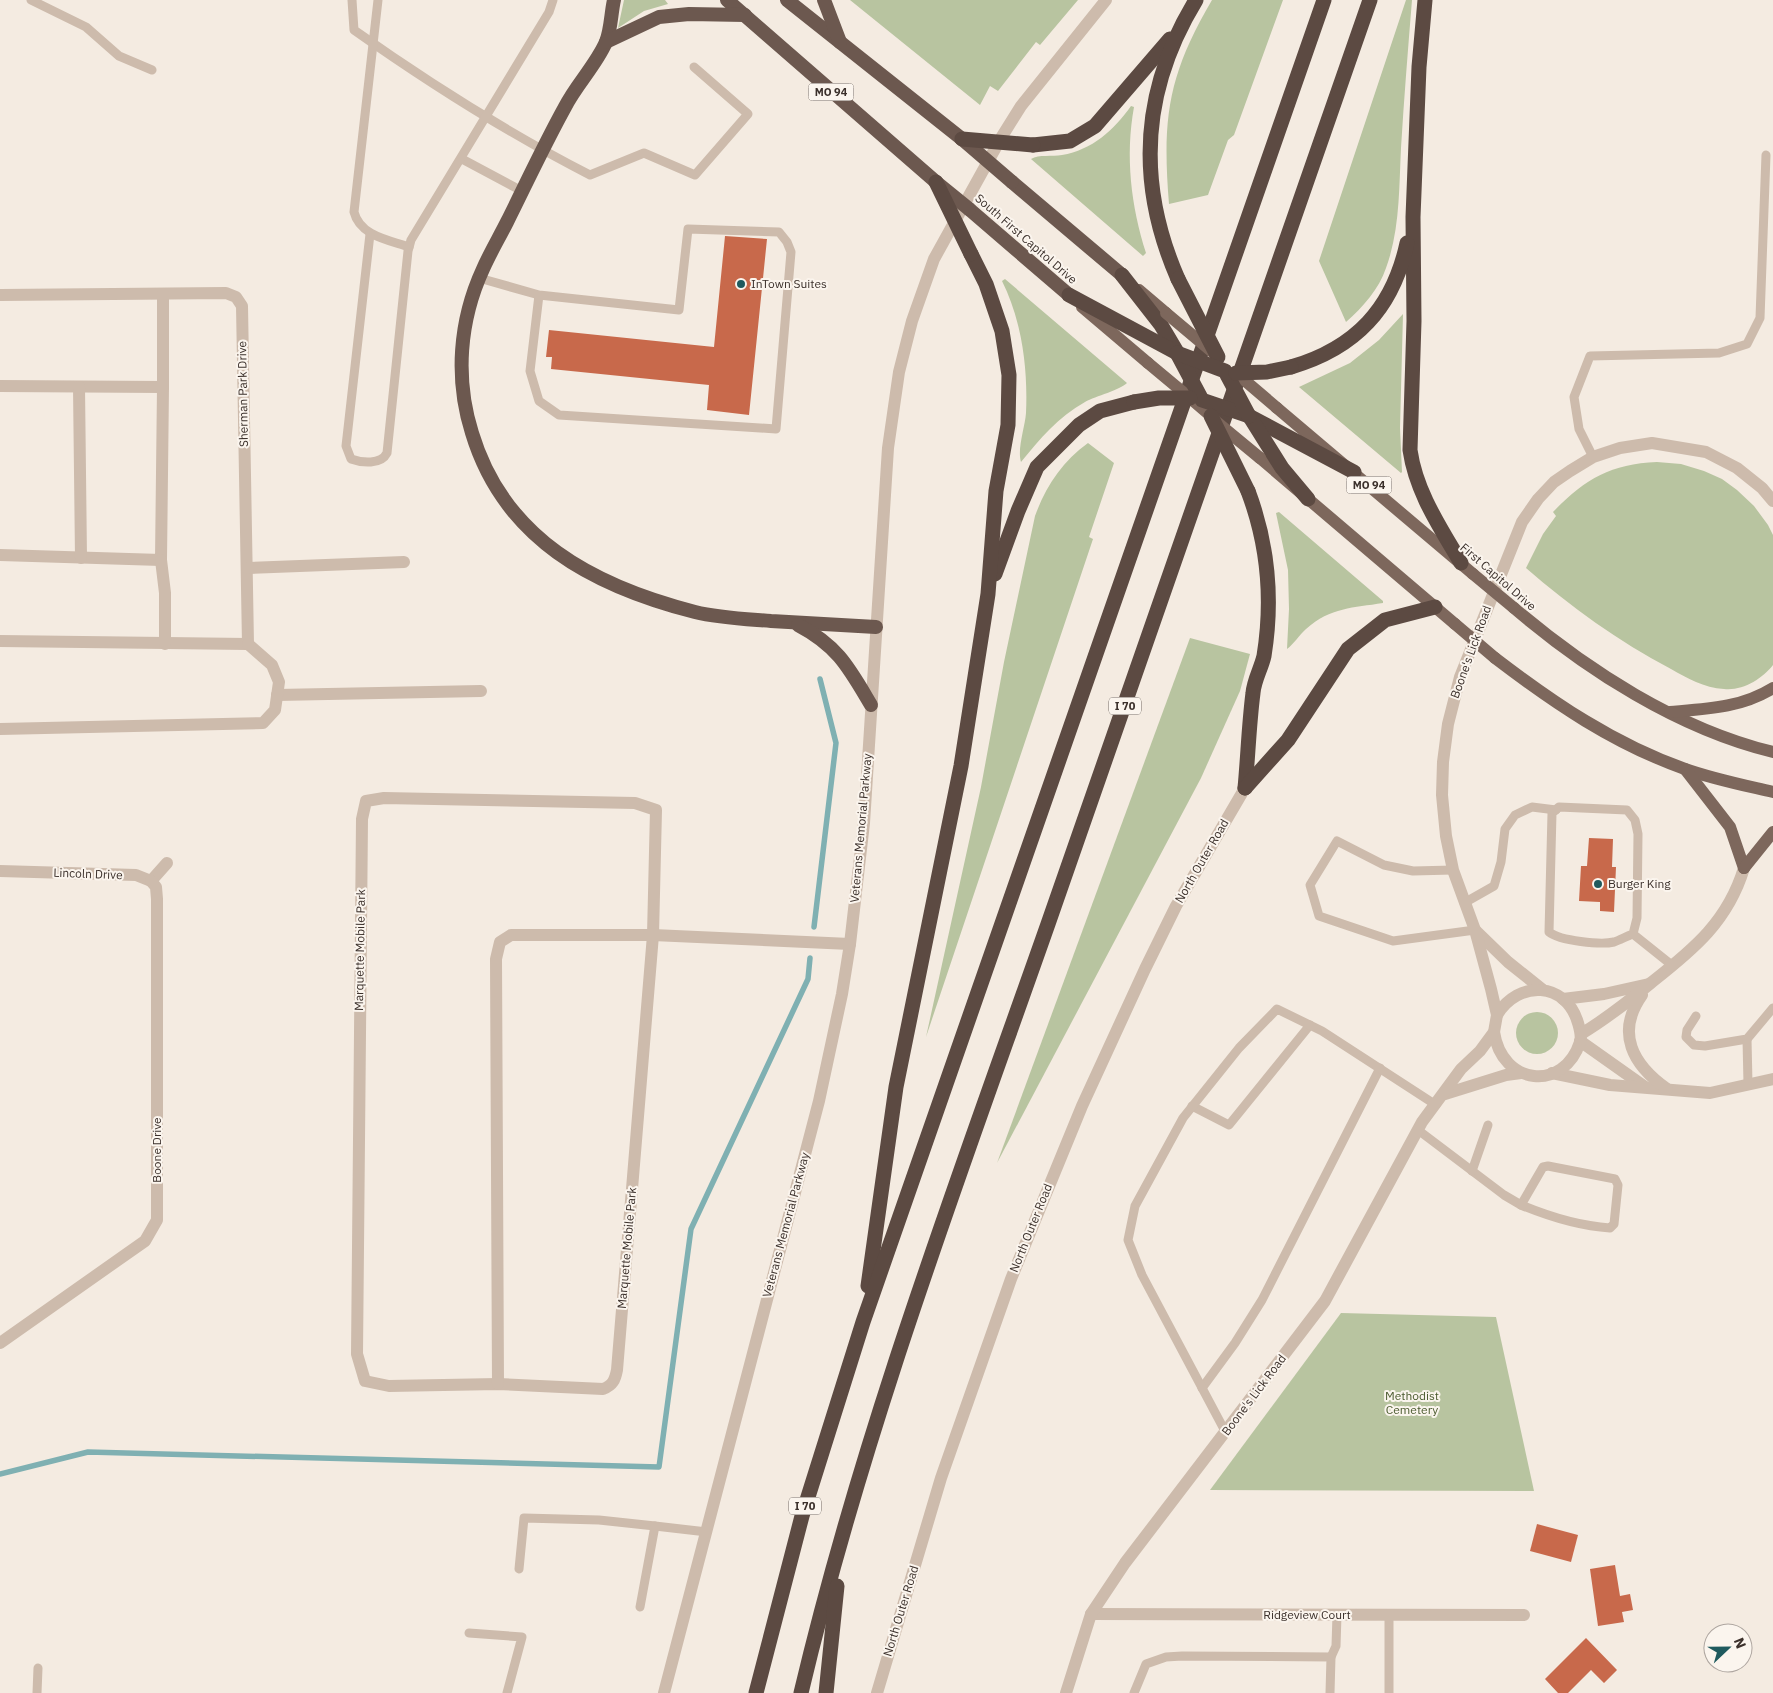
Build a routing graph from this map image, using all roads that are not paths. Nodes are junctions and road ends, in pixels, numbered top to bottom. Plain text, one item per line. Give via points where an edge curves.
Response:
1 (31, 0) edge
2 (352, 0) edge
3 (378, 0) edge
4 (553, 0) edge
5 (614, 0) edge
6 (727, 0) edge
7 (787, 0) edge
8 (824, 0) edge
9 (1106, 0) edge
10 (1196, 0) edge
11 (1324, 0) edge
12 (1370, 0) edge
13 (1425, 0) edge
14 (745, 15) junction
15 (1177, 30) junction
16 (606, 42) junction
17 (840, 42) junction
18 (372, 43) junction
19 (694, 67) dead end
20 (152, 70) dead end
21 (486, 115) junction
22 (962, 139) junction
23 (542, 150) junction
24 (1766, 154) dead end
25 (462, 159) junction
26 (936, 182) junction
27 (522, 191) junction
28 (1413, 218) junction
29 (370, 234) junction
30 (409, 247) junction
31 (1122, 275) joint
32 (479, 278) junction
33 (163, 294) junction
34 (0, 295) edge
35 (539, 295) junction
36 (1069, 295) junction
37 (1163, 319) junction
38 (1177, 353) junction
39 (1218, 357) junction
40 (1231, 372) junction
41 (0, 386) edge
42 (163, 386) junction
43 (78, 387) junction
44 (0, 398) edge
45 (1196, 399) junction
46 (1211, 416) junction
47 (1249, 416) junction
48 (1262, 451) junction
49 (1594, 457) junction
50 (1354, 472) junction
51 (1308, 499) joint
52 (1773, 501) edge
53 (0, 555) edge
54 (81, 558) junction
55 (161, 560) junction
56 (404, 562) dead end
57 (1461, 563) junction
58 (247, 568) junction
59 (988, 594) junction
60 (1435, 607) junction
61 (793, 622) junction
62 (876, 627) junction
63 (0, 641) edge
64 (166, 644) junction
65 (248, 644) junction
66 (1773, 688) edge
67 (481, 691) dead end
68 (277, 695) junction
69 (871, 705) junction
70 (1669, 712) junction
71 (0, 729) edge
72 (1773, 752) edge
73 (1685, 769) junction
74 (1245, 788) junction
75 (1773, 792) edge
76 (1556, 810) junction
77 (1773, 832) edge
78 (167, 863) dead end
79 (1744, 868) junction
80 (1453, 870) junction
81 (0, 871) edge
82 (151, 880) junction
83 (1464, 903) junction
84 (1475, 930) junction
85 (1632, 934) junction
86 (653, 935) junction
87 (850, 944) junction
88 (1673, 966) junction
89 (1651, 983) junction
90 (1543, 990) junction
91 (1563, 999) junction
92 (1773, 1008) edge
93 (1497, 1016) junction
94 (1696, 1016) dead end
95 (1310, 1025) junction
96 (1494, 1032) junction
97 (1580, 1038) junction
98 (1747, 1039) junction
99 (1380, 1068) junction
100 (1521, 1073) junction
101 (1552, 1073) junction
102 (1773, 1079) edge
103 (1748, 1084) junction
104 (1645, 1087) junction
105 (1666, 1089) junction
106 (1445, 1094) junction
107 (1436, 1105) junction
108 (1192, 1106) junction
109 (1488, 1125) dead end
110 (1418, 1130) junction
111 (1472, 1171) junction
112 (1522, 1205) junction
113 (863, 1322) junction
114 (0, 1343) edge
115 (498, 1384) junction
116 (1202, 1388) junction
117 (1226, 1433) junction
118 (655, 1526) junction
119 (707, 1532) junction
120 (841, 1542) junction
121 (519, 1569) dead end
122 (640, 1607) dead end
123 (1090, 1614) junction
124 (1337, 1615) junction
125 (1390, 1615) junction
126 (1524, 1615) dead end
127 (469, 1633) dead end
128 (1331, 1657) junction
129 (38, 1668) dead end
130 (38, 1693) edge
131 (507, 1693) edge
132 (664, 1693) edge
133 (756, 1693) edge
134 (801, 1693) edge
135 (826, 1693) edge
136 (877, 1693) edge
137 (1066, 1693) edge
138 (1134, 1693) edge
139 (1330, 1693) edge
140 (1389, 1693) edge

1 - 20 lane via 86,26 119,56
2 - 18 lane via 354,30
3 - 18 lane
4 - 21 lane via 549,12
5 - 16 highway
6 - 14 highway, South First Capitol Drive / MO 94
7 - 17 highway
8 - 17 highway
9 - 62 street, Veterans Memorial Parkway via 1021,106 951,226 924,286 893,405
10 - 15 highway
11 - 113 highway, I 70
12 - 120 highway, I 70 via 955,1190 880,1412
13 - 28 highway
14 - 16 highway via 659,17
14 - 26 highway, South First Capitol Drive / MO 94
15 - 22 highway, bridge via 1095,126 1070,141 1033,145
15 - 39 highway, bridge via 1156,92 1151,122 1149,163 1153,202 1160,232 1178,279
16 - 23 highway via 569,98
17 - 22 highway
18 - 21 lane
18 - 29 lane via 354,203 356,219
19 - 23 lane via 748,114 695,175 644,153 590,175
21 - 23 lane
21 - 25 lane
22 - 31 highway, bridge
23 - 27 highway
24 - 49 lane via 1760,318 1747,344 1719,352 1590,356 1574,396 1580,429
25 - 27 lane
25 - 30 lane
26 - 36 highway, South First Capitol Drive / MO 94, bridge
26 - 59 highway, bridge via 986,284 1002,331 1009,375 1008,425 996,491
27 - 32 highway
28 - 40 highway, bridge via 1401,270 1387,300 1344,344 1314,360 1291,367 1267,372
28 - 57 highway via 1410,450 1420,488
29 - 30 lane
29 - 30 lane via 346,446 348,455 354,460 380,461 387,453
31 - 37 highway
32 - 35 lane
32 - 61 highway via 465,325 462,353 466,414 488,474 523,524 545,545 599,578 647,596 696,612
33 - 34 street, Sherman Park Drive
33 - 42 street
33 - 58 street, Sherman Park Drive via 226,293 236,297 242,306
35 - 35 lane via 679,310 688,229 779,232 792,252 776,428 559,415 539,401 530,371
36 - 38 highway
36 - 45 main road, South First Capitol Drive / MO 94, bridge via 1148,363
37 - 38 highway
37 - 39 main road, bridge
38 - 40 highway, bridge
38 - 45 highway, bridge
39 - 40 highway, bridge
40 - 47 highway, bridge
40 - 50 main road, First Capitol Drive / MO 94, bridge
41 - 43 street
41 - 44 street
42 - 43 street
42 - 55 street
43 - 54 street
45 - 46 highway, bridge
45 - 47 highway, bridge
45 - 59 highway, bridge via 1159,398 1134,402 1100,411 1079,425 1037,467
46 - 48 main road, bridge
46 - 74 highway, bridge via 1248,491 1261,529 1269,584 1263,658 1253,691
47 - 48 highway
47 - 50 highway
48 - 51 highway via 1282,468
49 - 52 street, Boone's Lick Road via 1620,448 1652,443 1706,452 1737,468
49 - 80 street, Boone's Lick Road via 1554,482 1522,522 1460,677 1448,724 1443,762 1442,795
50 - 57 main road, First Capitol Drive / MO 94
51 - 60 main road
53 - 54 street
54 - 55 street
55 - 64 street
56 - 58 street
57 - 70 main road, First Capitol Drive, bridge via 1555,644
58 - 65 street, Sherman Park Drive
59 - 113 highway via 961,766 896,1087
60 - 73 main road, bridge via 1540,693 1596,729
60 - 74 highway via 1385,620 1348,649 1288,740
61 - 62 highway
61 - 69 highway via 836,650
62 - 69 street, Veterans Memorial Parkway
63 - 64 street
64 - 65 street
65 - 68 street via 272,666 279,682
66 - 70 main road via 1733,706
67 - 68 street
68 - 71 street via 275,710 263,723
69 - 87 street, Veterans Memorial Parkway via 864,823
70 - 72 main road, First Capitol Drive
73 - 75 main road
73 - 79 main road via 1730,827
74 - 136 street, North Outer Road via 1176,906 1082,1106 1014,1270 941,1478
76 - 83 lane via 1532,807 1515,815 1505,829 1502,862 1494,886
76 - 85 lane via 1560,807 1627,810 1635,820 1638,834 1637,918
76 - 85 lane via 1552,813 1551,826 1550,932 1566,940 1613,942
77 - 79 main road
78 - 82 street
79 - 88 street via 1738,889 1726,909 1691,951
80 - 83 street, Boone's Lick Road
80 - 84 lane via 1413,871 1384,865 1337,841 1310,885 1319,916 1393,941
81 - 82 street, Lincoln Drive via 136,874
82 - 114 street, Boone Drive via 156,887 157,899 157,1220 145,1241
83 - 84 street, Boone's Lick Road
84 - 90 street, Boone's Lick Road
84 - 93 street, Boone's Lick Road
85 - 88 lane
86 - 87 street
86 - 115 street, Marquette Mobile Park via 614,1382 603,1389
86 - 115 street via 512,935 500,942 496,959
86 - 115 street, Marquette Mobile Park via 656,810 634,803 384,798 366,801 362,819 356,1354 365,1381 389,1386
87 - 119 street, Veterans Memorial Parkway via 819,1101
88 - 89 street
89 - 91 street
89 - 97 street
89 - 105 street via 1630,1018 1631,1048 1649,1076
90 - 91 street
90 - 93 street via 1520,993 1509,999
91 - 97 street via 1576,1016
92 - 98 lane
93 - 96 street, Boone's Lick Road
94 - 98 lane via 1686,1037 1694,1045
95 - 99 lane
95 - 108 lane via 1277,1009 1239,1048
95 - 108 lane via 1229,1125
96 - 100 street via 1502,1058
96 - 106 street, Boone's Lick Road via 1461,1069
97 - 101 street via 1570,1060
97 - 104 street
98 - 103 lane
99 - 107 lane
99 - 116 lane via 1262,1300
100 - 101 street via 1542,1076
100 - 106 street via 1506,1074
101 - 104 street via 1610,1085
102 - 103 street
103 - 105 street via 1710,1093
104 - 105 street
106 - 107 street, Boone's Lick Road
107 - 110 street, Boone's Lick Road
108 - 116 lane via 1135,1206 1128,1240 1142,1275
109 - 111 lane
110 - 111 lane
110 - 117 street, Boone's Lick Road via 1325,1301
111 - 112 lane
112 - 112 lane via 1543,1166 1608,1176 1618,1185 1614,1224 1610,1228 1554,1219
113 - 133 highway, I 70 via 802,1516
116 - 117 lane
117 - 123 street, Boone's Lick Road via 1125,1562
118 - 119 lane
118 - 121 lane via 599,1520 524,1518
118 - 122 lane
119 - 132 street, Veterans Memorial Parkway
120 - 134 highway, I 70
120 - 135 highway
123 - 124 street, Ridgeview Court
123 - 137 street, Boone's Lick Road
124 - 125 street, Ridgeview Court
124 - 128 lane via 1336,1646
125 - 126 street, Ridgeview Court
125 - 140 lane
127 - 131 lane via 522,1637
128 - 138 lane via 1166,1657 1146,1664
128 - 139 lane
129 - 130 lane

